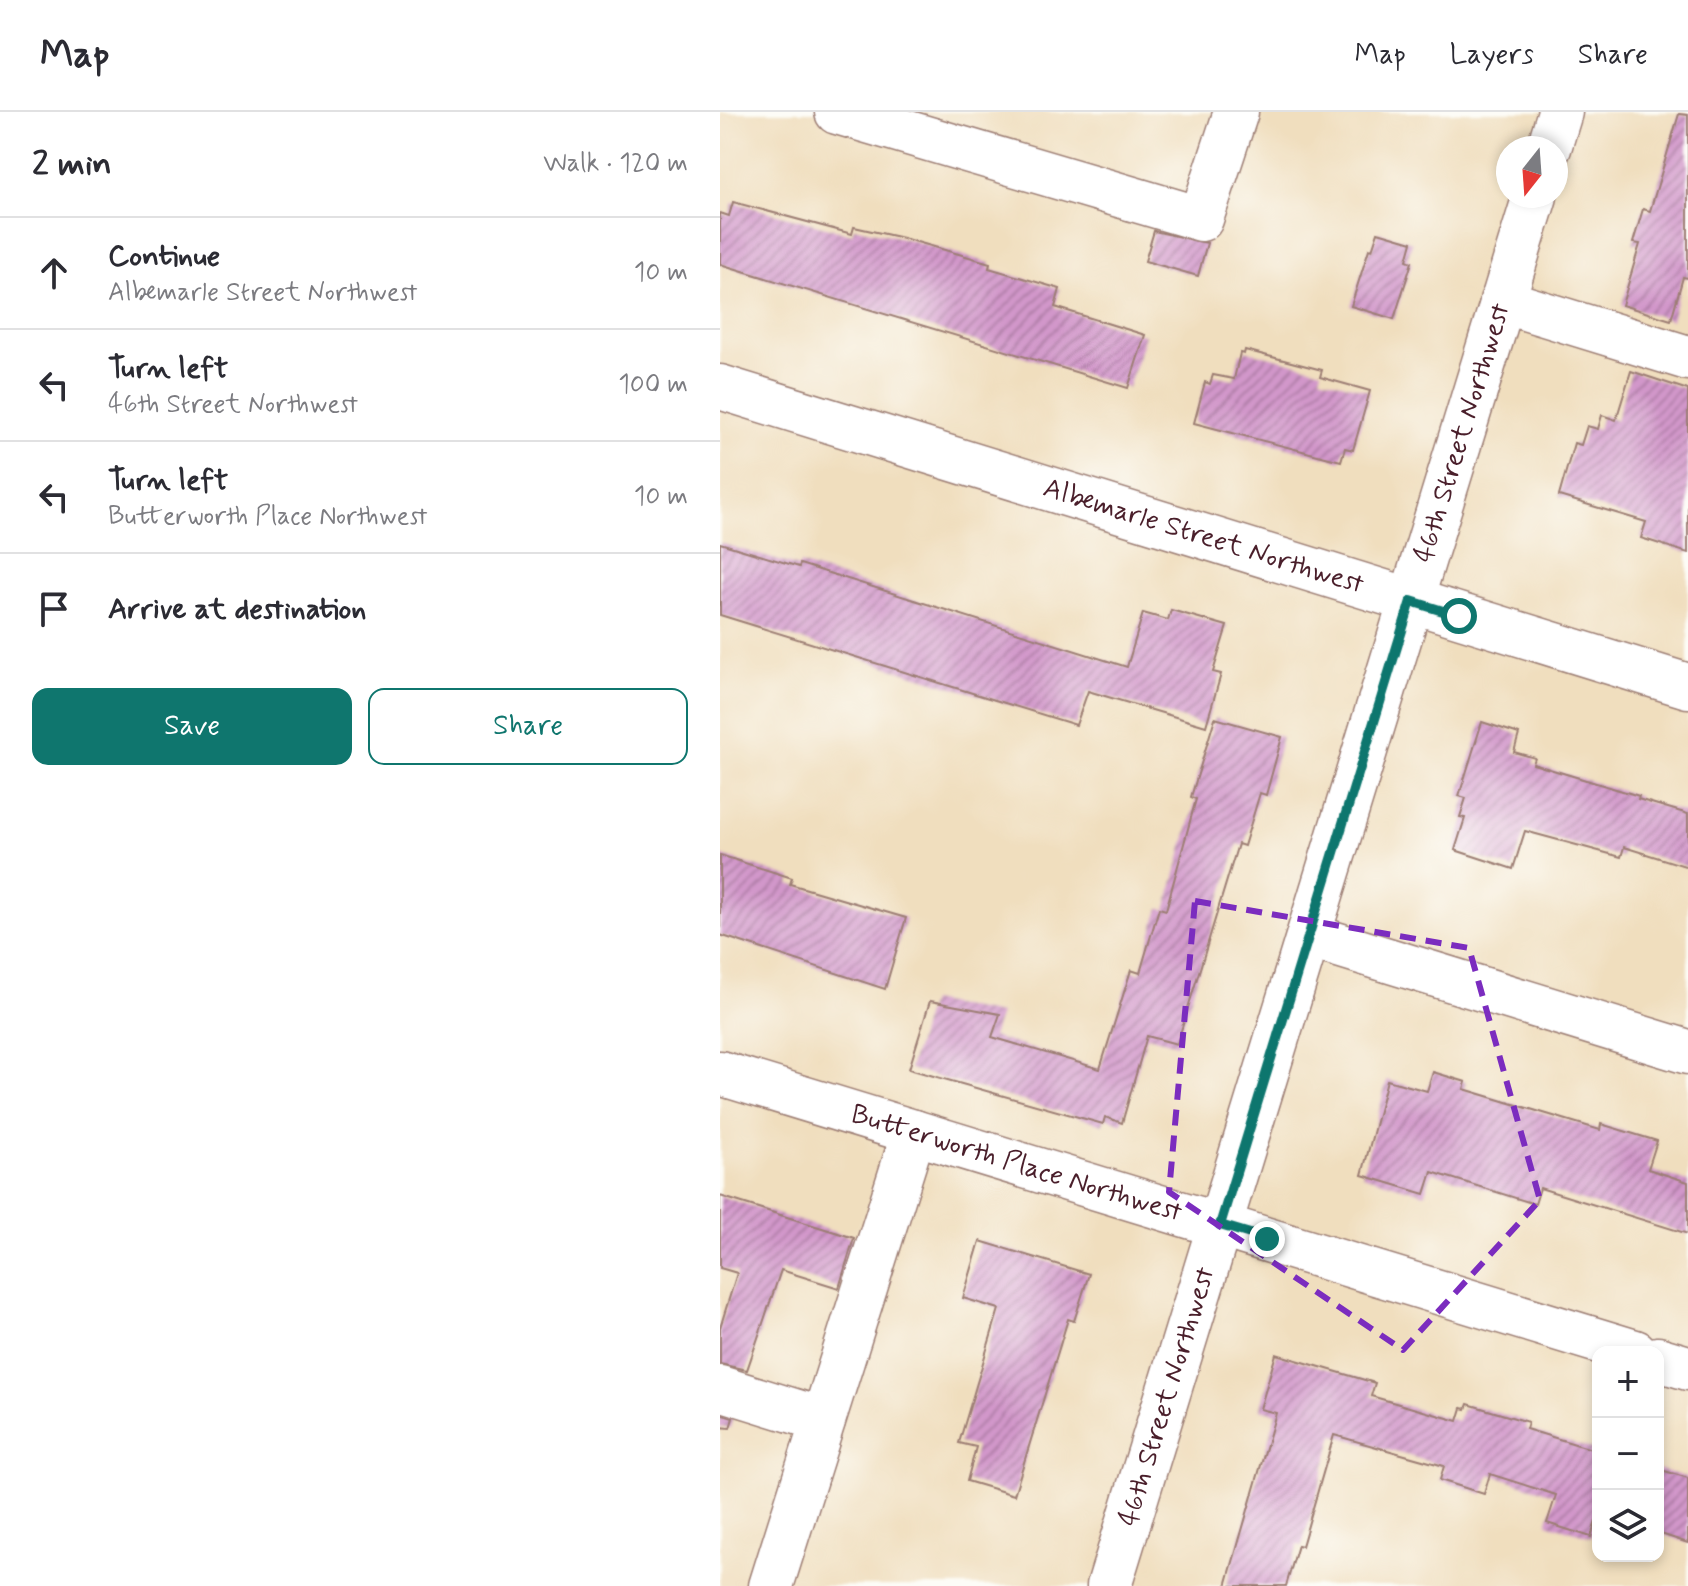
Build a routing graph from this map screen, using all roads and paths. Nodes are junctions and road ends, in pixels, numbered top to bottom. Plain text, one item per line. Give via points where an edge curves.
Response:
1 (837, 112) edge
2 (1236, 112) edge
3 (1560, 112) edge
4 (1553, 136) edge
5 (1531, 208) edge
6 (1502, 301) junction
7 (1688, 358) edge
8 (720, 387) edge
9 (1411, 601) junction
10 (1688, 686) edge
11 (1309, 936) junction
12 (1688, 1052) edge
13 (720, 1073) edge
14 (914, 1132) junction
15 (1220, 1225) junction
16 (1615, 1346) edge
17 (1664, 1361) edge
18 (1688, 1368) edge
19 (720, 1388) edge
20 (823, 1420) junction
21 (771, 1586) edge
22 (1109, 1586) edge

1 - 2 street via 1201,219
3 - 4 street
5 - 6 street, 46th Street Northwest
6 - 7 street
6 - 9 street, 46th Street Northwest
8 - 9 street, Albemarle Street Northwest
9 - 10 street, Albemarle Street Northwest
9 - 11 street, 46th Street Northwest
11 - 12 street
11 - 15 street, 46th Street Northwest
13 - 14 street, Butterworth Place Northwest
14 - 15 street, Butterworth Place Northwest
14 - 20 street
15 - 16 street, Butterworth Place Northwest
15 - 22 street, 46th Street Northwest
17 - 18 street
19 - 20 street
20 - 21 street

